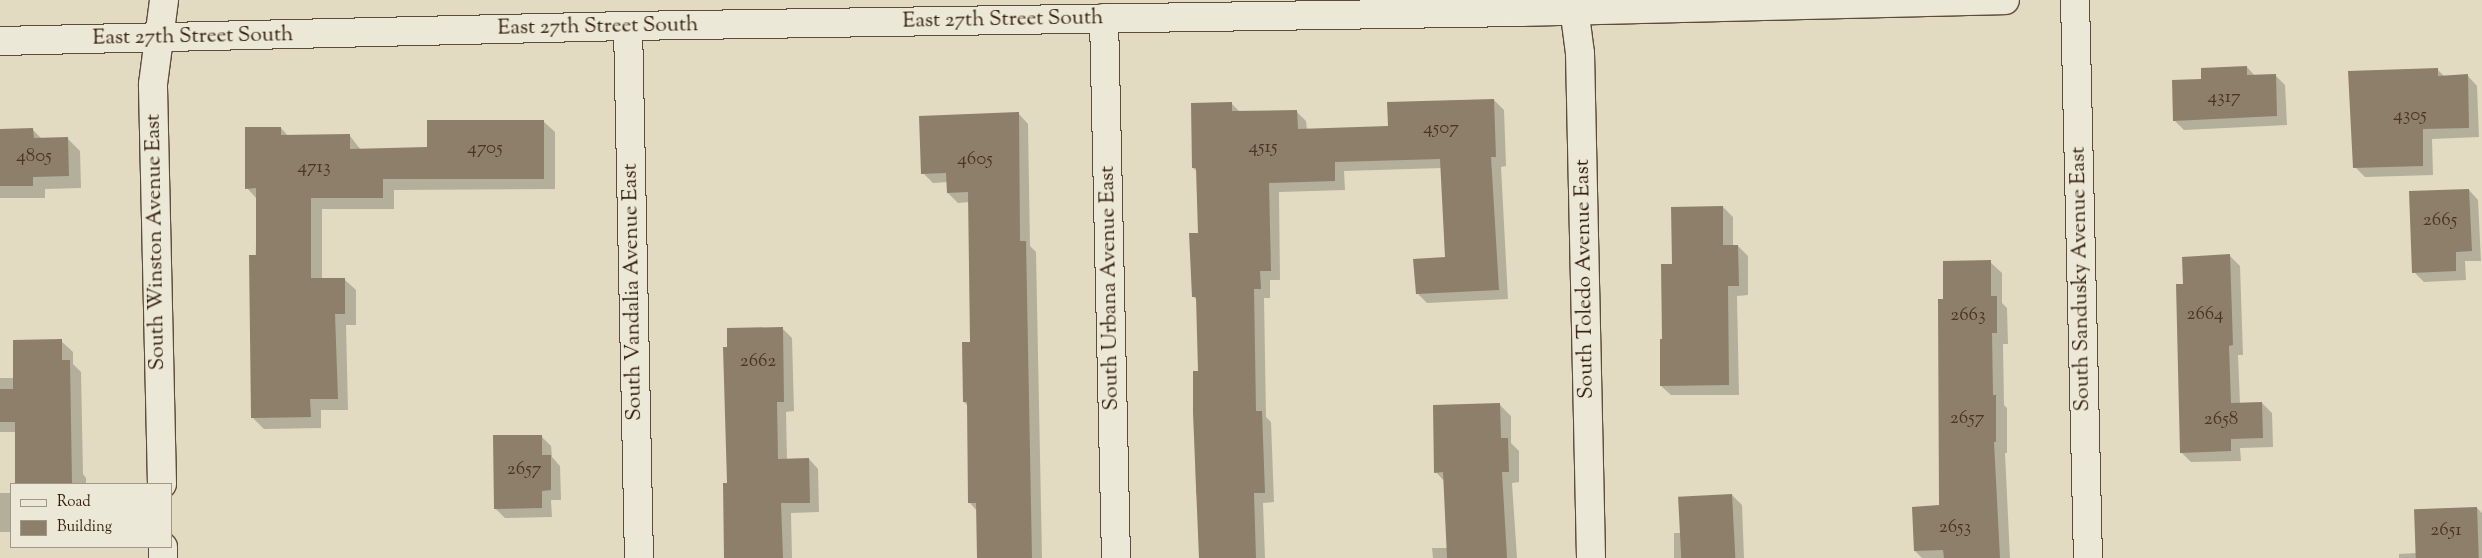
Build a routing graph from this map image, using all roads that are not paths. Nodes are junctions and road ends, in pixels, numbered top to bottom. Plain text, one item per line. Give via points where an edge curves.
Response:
1 (164, 0) edge
2 (2005, 0) edge
3 (2075, 0) edge
4 (1574, 5) edge
5 (1104, 18) junction
6 (628, 26) junction
7 (159, 38) junction
8 (0, 41) edge
9 (162, 483) edge
10 (639, 558) edge
11 (1116, 558) edge
12 (1590, 558) edge
13 (2088, 558) edge

1 - 7 street, South Winston Avenue East
2 - 4 street, East 27th Street South
3 - 13 street, South Sandusky Avenue East
4 - 5 street, East 27th Street South
4 - 12 street, South Toledo Avenue East via 1580,53
5 - 6 street, East 27th Street South
5 - 11 street, South Urbana Avenue East
6 - 7 street, East 27th Street South
6 - 10 street, South Vandalia Avenue East
7 - 8 street, East 27th Street South
7 - 9 street, South Winston Avenue East via 153,84

